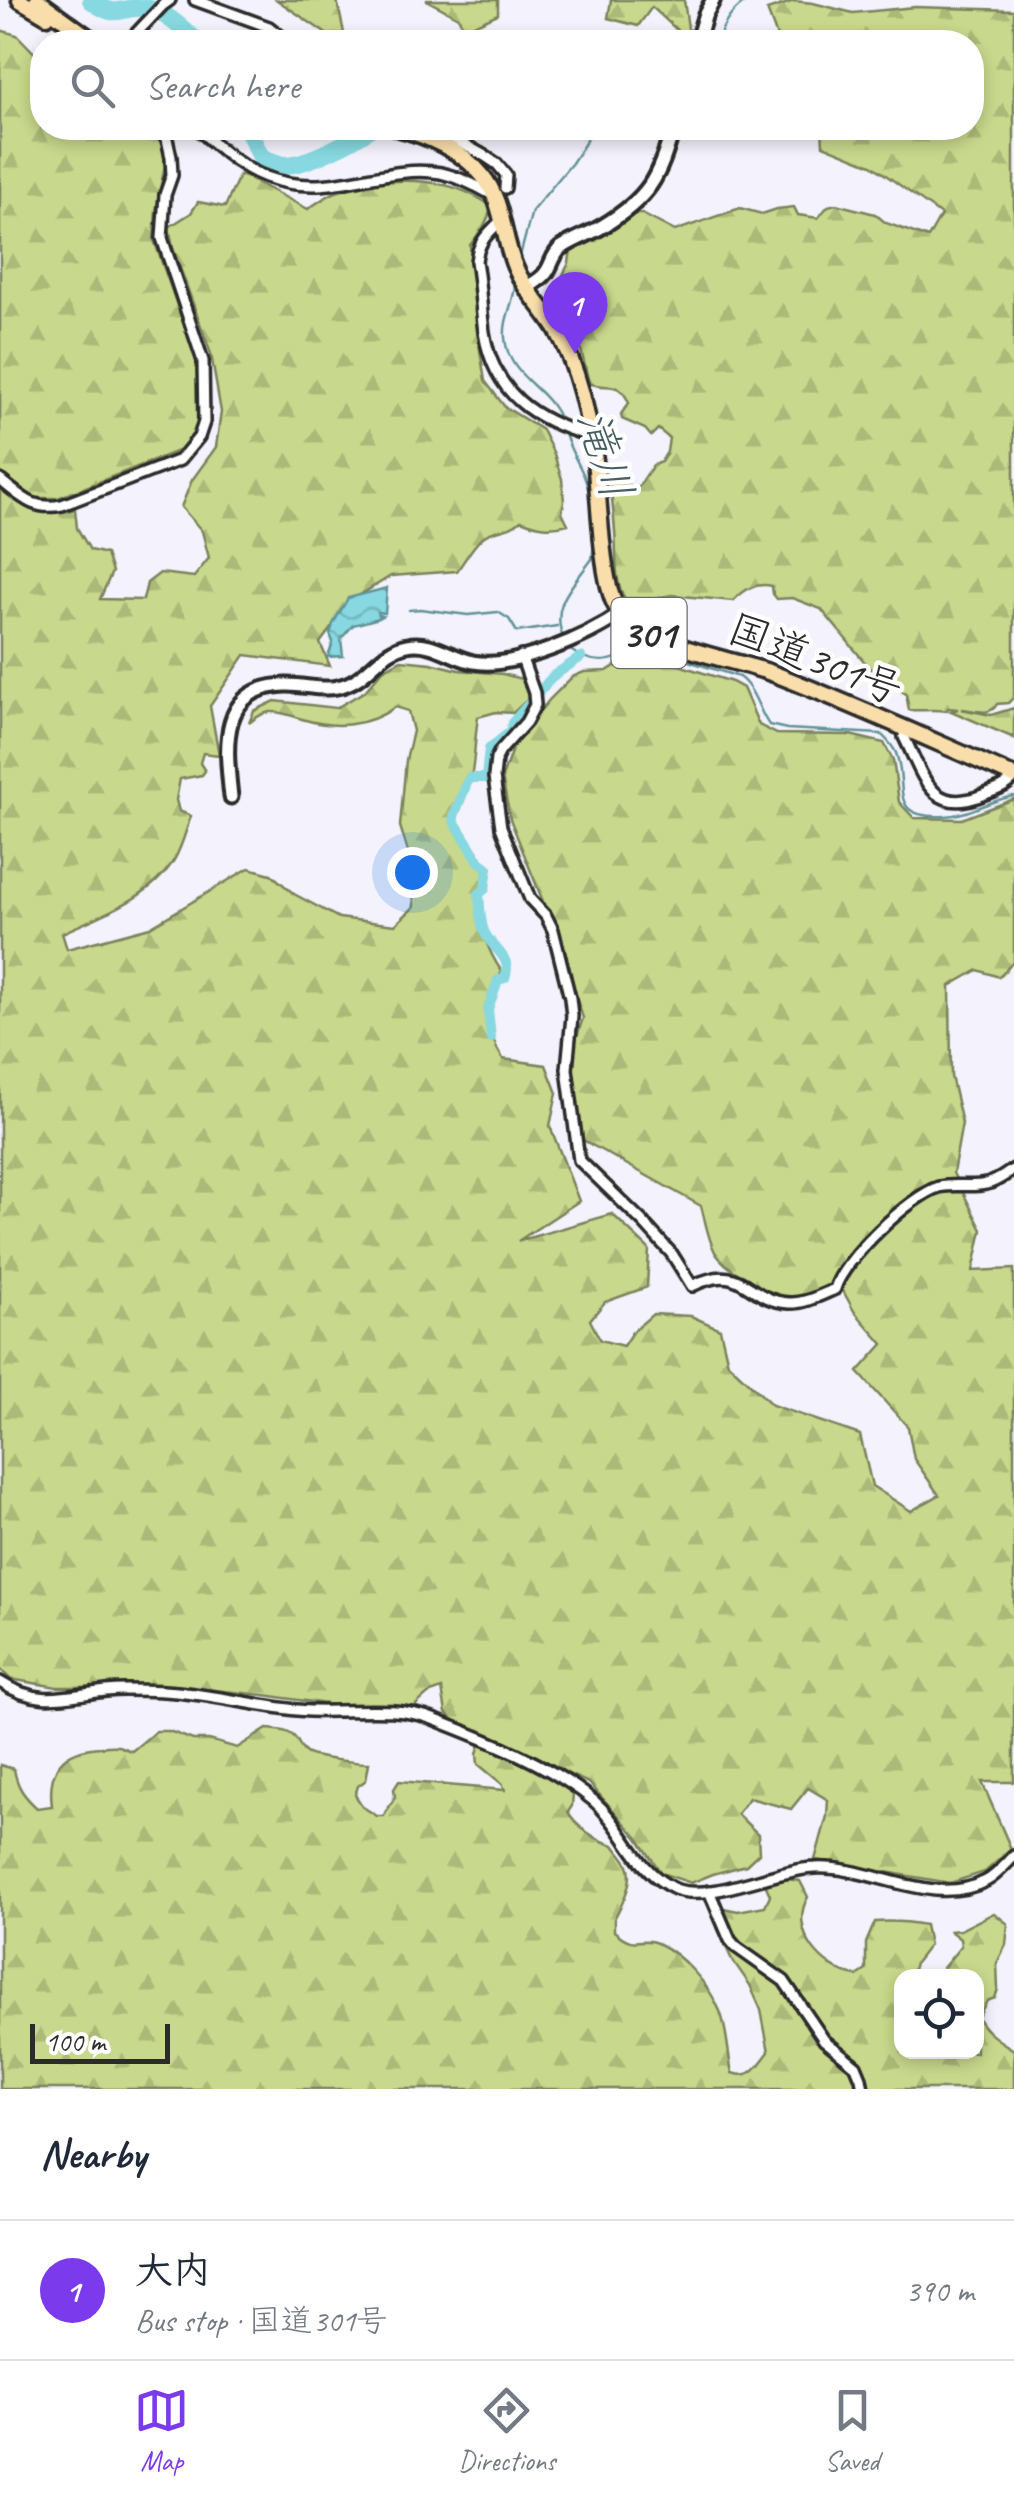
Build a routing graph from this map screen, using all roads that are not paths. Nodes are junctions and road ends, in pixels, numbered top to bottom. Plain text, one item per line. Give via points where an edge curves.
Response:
1 (20, 0) edge
2 (170, 0) edge
3 (195, 0) edge
4 (713, 0) edge
5 (43, 2) edge
6 (62, 18) junction
7 (78, 30) edge
8 (139, 30) edge
9 (274, 30) edge
10 (700, 30) edge
11 (167, 140) edge
12 (211, 140) edge
13 (431, 140) edge
14 (455, 140) edge
15 (670, 140) edge
16 (500, 192) junction
17 (502, 219) junction
18 (523, 282) junction
19 (590, 436) junction
20 (0, 480) edge
21 (622, 613) junction
22 (522, 656) junction
23 (905, 729) junction
24 (1014, 777) edge
25 (231, 796) dead end
26 (1014, 1170) edge
27 (0, 1682) edge
28 (1014, 1856) edge
29 (709, 1891) junction
30 (863, 2089) edge

1 - 6 highway
2 - 8 street
3 - 9 street
4 - 10 main road
5 - 6 highway
6 - 7 highway
11 - 20 street via 172,175 162,238 203,360 199,437 180,460 62,506 34,506
12 - 16 street via 237,162 282,182 318,186 427,172
13 - 16 highway, 301 via 469,162
14 - 16 street via 497,164 506,175
15 - 18 main road via 659,174 637,201 563,247 546,274
16 - 17 highway, 301
17 - 18 highway, 301
17 - 19 street via 477,248 476,261 494,368 523,406
18 - 19 highway, 301 via 567,350
19 - 21 highway, 301 via 608,588
21 - 22 street via 594,632
21 - 23 highway, 国道301号 / 301 via 658,639 755,667
22 - 25 street via 485,663 412,643 396,647 346,686 264,689 240,706 227,733
22 - 26 street via 535,705 496,758 494,777 501,826 530,899 553,930 570,998 568,1069 578,1160 672,1254 692,1286 727,1276 784,1302 819,1296 835,1289 863,1247 914,1199 942,1186 983,1185
23 - 24 highway, 国道301号 / 301
23 - 24 street via 930,788 942,799 968,800
27 - 29 street via 50,1700 120,1690 180,1692 294,1710 428,1717 571,1784 614,1822 661,1882 684,1892
28 - 29 street via 988,1880 947,1890 813,1868
29 - 30 street via 736,1948 784,1981 824,2040 856,2066

